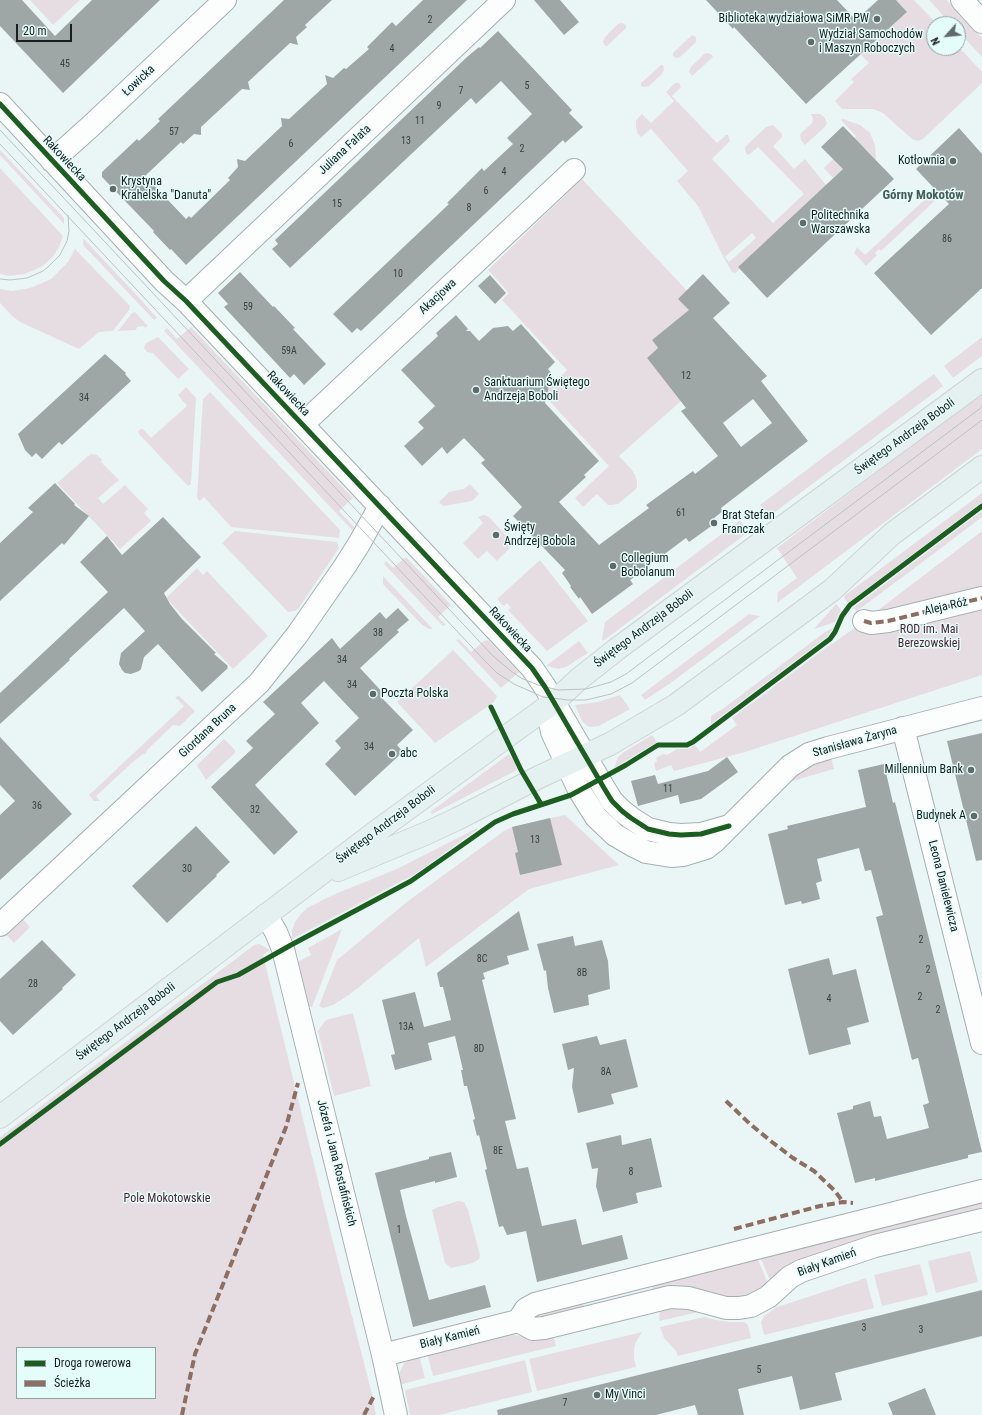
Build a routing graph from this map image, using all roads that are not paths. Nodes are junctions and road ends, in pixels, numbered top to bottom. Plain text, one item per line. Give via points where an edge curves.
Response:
1 (225, 0) edge
2 (504, 0) edge
3 (962, 0) edge
4 (982, 22) edge
5 (0, 104) edge
6 (52, 161) junction
7 (574, 170) dead end
8 (186, 301) junction
9 (982, 380) edge
10 (303, 424) junction
11 (982, 466) edge
12 (380, 506) junction
13 (982, 598) edge
14 (864, 621) dead end
15 (554, 702) junction
16 (982, 708) edge
17 (903, 728) junction
18 (576, 760) junction
19 (309, 882) junction
20 (266, 915) junction
21 (0, 925) edge
22 (982, 1043) edge
23 (0, 1117) edge
24 (982, 1191) edge
25 (982, 1220) edge
26 (518, 1321) junction
27 (383, 1355) junction
28 (396, 1415) edge

1 - 6 street, Łowicka
2 - 8 street, Juliana Fałata
3 - 4 street
5 - 6 street, Rakowiecka
6 - 8 street, Rakowiecka via 164,281
7 - 10 street, Akacjowa
8 - 10 street, Rakowiecka
9 - 15 main road, Świętego Andrzeja Boboli via 608,656
10 - 12 street, Rakowiecka
11 - 18 main road, Świętego Andrzeja Boboli via 892,534 832,590 692,694 610,744
12 - 15 street, Rakowiecka via 532,668
12 - 21 street, Giordana Bruna via 345,566 297,636 259,683
13 - 14 street, Aleja Róż via 888,621
15 - 18 street, Stanisława Żaryna via 550,722 552,732
15 - 19 main road, Świętego Andrzeja Boboli
16 - 17 street, Stanisława Żaryna
17 - 18 street, Stanisława Żaryna via 809,754 790,766 706,848 683,855 646,852 622,840 608,829 596,817 579,790
17 - 22 street, Leona Danielewicza
18 - 19 main road, Świętego Andrzeja Boboli via 433,830
19 - 20 main road, Świętego Andrzeja Boboli
20 - 23 main road, Świętego Andrzeja Boboli
20 - 27 street, Józefa i Jana Rostafińskich via 283,949
24 - 26 street via 535,1304 526,1309
25 - 26 street, Biały Kamień via 875,1246 802,1271 790,1277 762,1301 745,1307 719,1307 676,1296 538,1329
26 - 27 street, Biały Kamień
27 - 28 street, Józefa i Jana Rostafińskich

